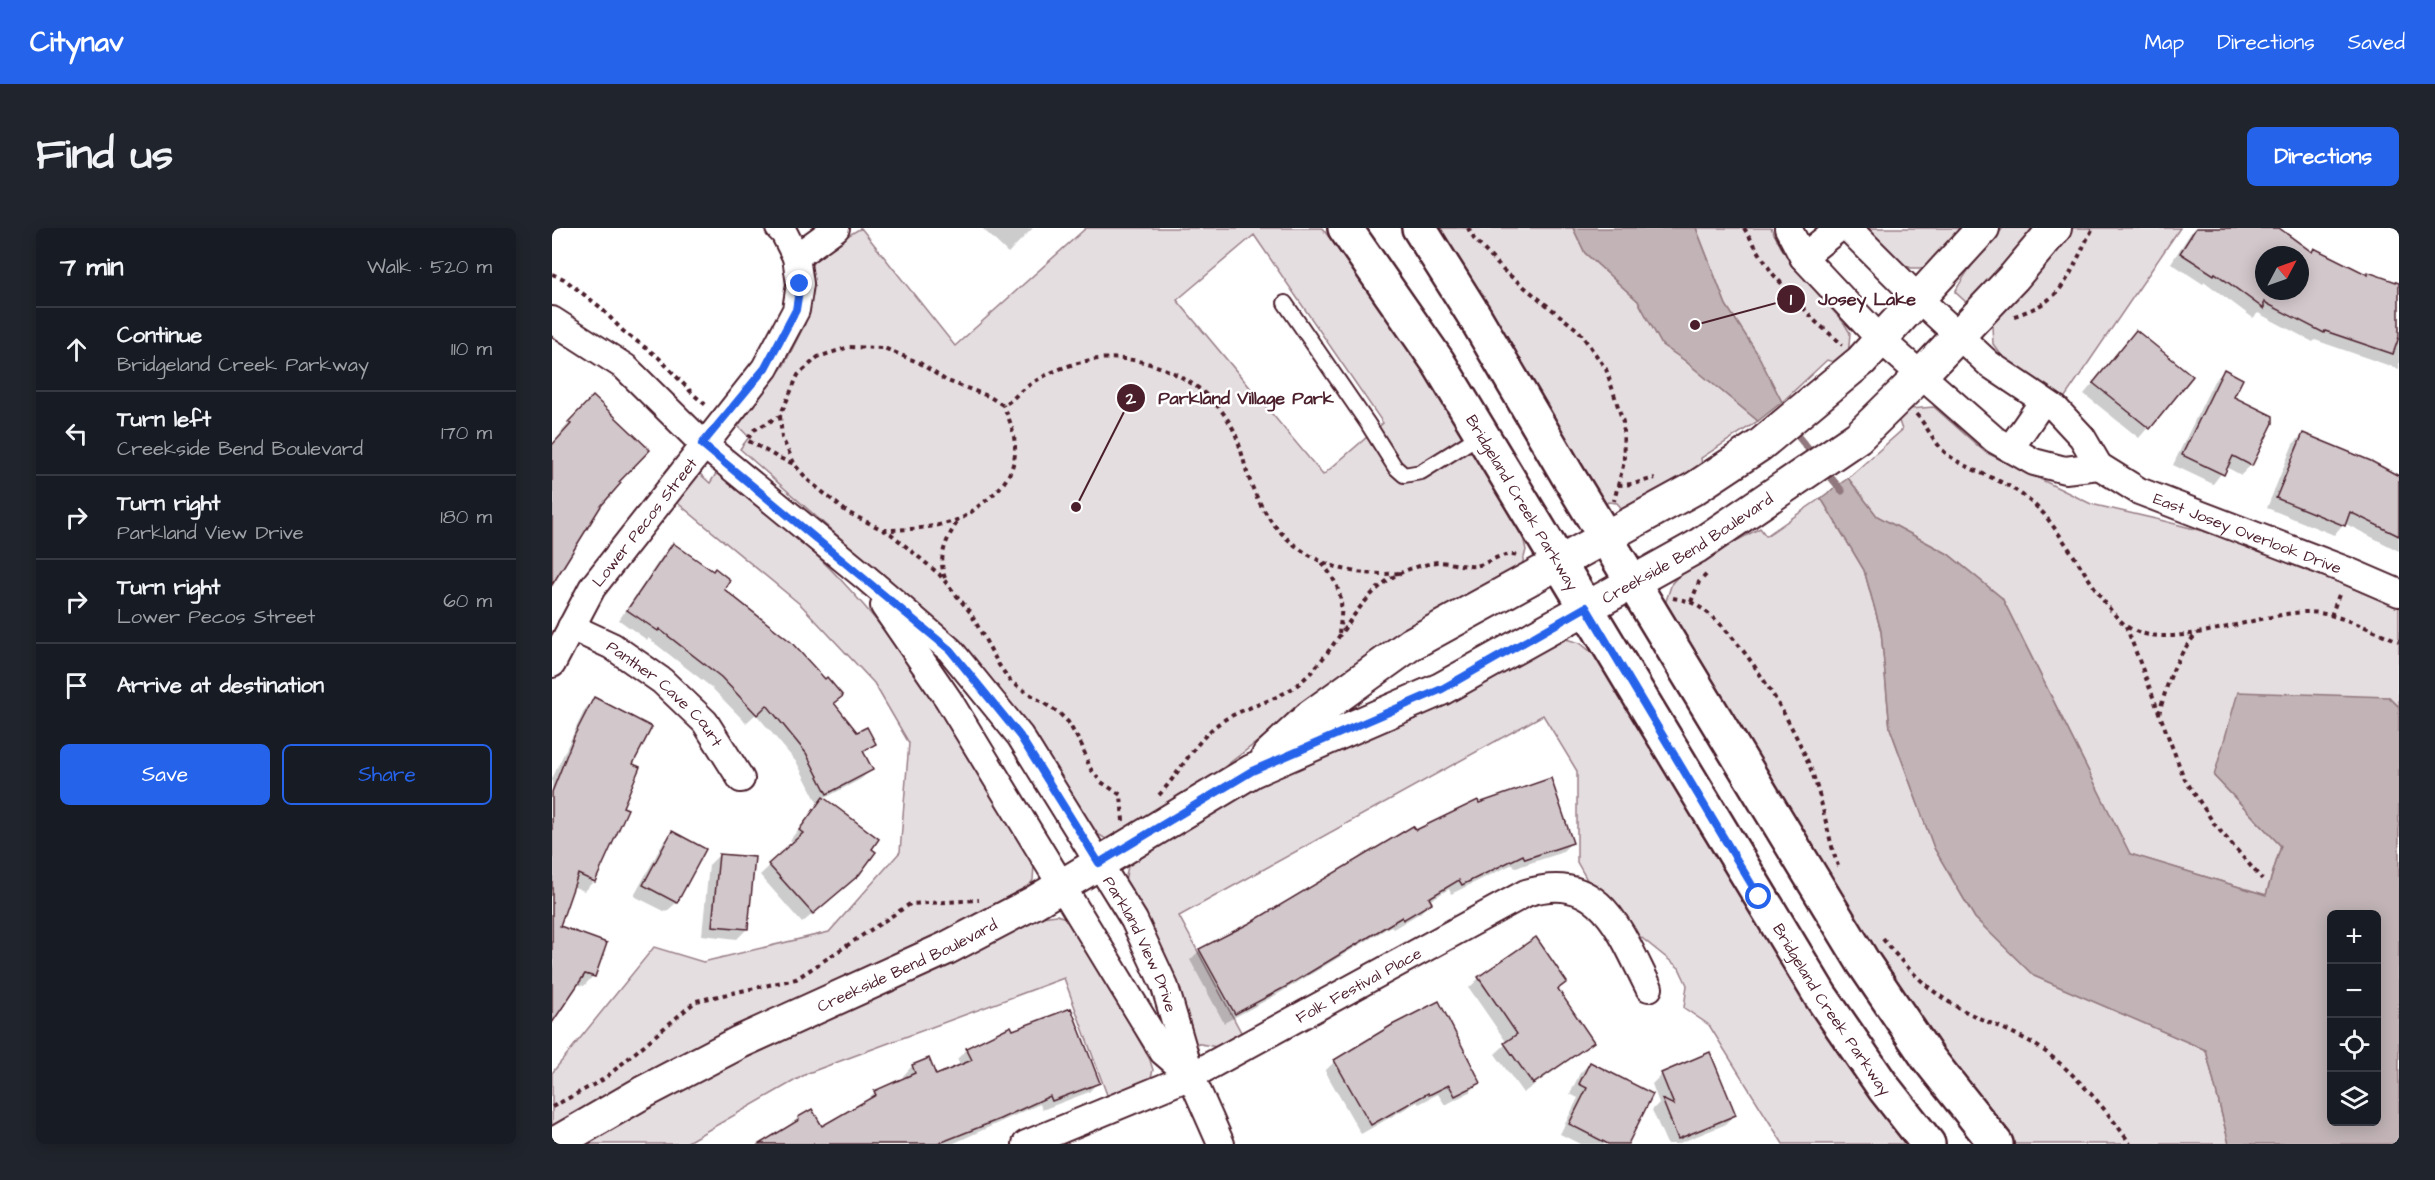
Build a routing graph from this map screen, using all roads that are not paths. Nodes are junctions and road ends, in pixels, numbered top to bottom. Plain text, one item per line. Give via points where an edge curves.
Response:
1 (779, 228) edge
2 (836, 228) edge
3 (1345, 228) edge
4 (1419, 228) edge
5 (1788, 228) edge
6 (1839, 228) edge
7 (1848, 228) edge
8 (1983, 228) edge
9 (2055, 228) edge
10 (796, 257) junction
11 (1803, 257) junction
12 (1918, 298) junction
13 (1285, 303) dead end
14 (552, 320) edge
15 (1958, 337) junction
16 (1880, 339) junction
17 (1920, 376) junction
18 (2043, 401) junction
19 (1482, 434) junction
20 (702, 444) junction
21 (2010, 449) junction
22 (2099, 466) junction
23 (1615, 532) junction
24 (1559, 563) junction
25 (864, 576) junction
26 (1643, 577) junction
27 (2399, 593) edge
28 (1586, 607) junction
29 (571, 627) junction
30 (552, 664) edge
31 (1252, 771) junction
32 (741, 779) dead end
33 (1092, 853) junction
34 (1062, 886) junction
35 (1649, 988) dead end
36 (1191, 1076) junction
37 (554, 1144) edge
38 (1026, 1144) edge
39 (1221, 1144) edge
40 (1928, 1144) edge
41 (1996, 1144) edge

1 - 10 street
2 - 10 street
3 - 19 main road, Bridgeland Creek Parkway via 1438,362
4 - 23 main road
5 - 11 street
6 - 11 street
7 - 12 street, East Josey Overlook Drive
8 - 12 street, Creekside Bend Boulevard
9 - 15 street, Creekside Bend Boulevard
10 - 20 street, Lower Pecos Street via 800,284 796,310 765,368
11 - 16 street
12 - 15 street, East Josey Overlook Drive
12 - 16 street, Creekside Bend Boulevard
13 - 19 lane via 1404,475 1421,472
14 - 20 street, Parkland View Drive via 625,367
15 - 17 street, Creekside Bend Boulevard
15 - 18 street, East Josey Overlook Drive
16 - 17 street
16 - 23 street, Creekside Bend Boulevard via 1840,380 1760,445 1695,488
17 - 21 street
17 - 26 street, Creekside Bend Boulevard via 1858,437 1696,547
18 - 21 street
18 - 22 street, East Josey Overlook Drive via 2082,437
19 - 24 main road, Bridgeland Creek Parkway
20 - 25 street, Parkland View Drive
20 - 29 street, Lower Pecos Street via 591,588
21 - 22 street via 2034,462 2065,470
22 - 27 street, East Josey Overlook Drive via 2139,491
23 - 24 street, Creekside Bend Boulevard
23 - 26 main road
24 - 28 main road, Bridgeland Creek Parkway
24 - 31 street, Creekside Bend Boulevard via 1412,644 1311,716
25 - 33 street, Parkland View Drive via 950,650 1020,736
25 - 34 street, Parkland View Drive via 948,699
26 - 28 street, Creekside Bend Boulevard
26 - 41 main road via 1863,962 1928,1058
28 - 31 street, Creekside Bend Boulevard via 1442,689
28 - 40 main road, Bridgeland Creek Parkway via 1820,995
29 - 30 street, Lower Pecos Street
29 - 32 street, Panther Cave Court via 612,646 662,681 705,722
31 - 33 street, Creekside Bend Boulevard
33 - 34 street, Creekside Bend Boulevard
33 - 36 street, Parkland View Drive via 1134,920 1165,987
34 - 36 street, Parkland View Drive via 1163,1052
34 - 37 street, Creekside Bend Boulevard via 947,948 731,1047
35 - 36 street, Folk Festival Place via 1612,917 1600,903 1565,887 1545,887 1526,893
36 - 38 street, Folk Festival Place
36 - 39 street, Parkland View Drive

